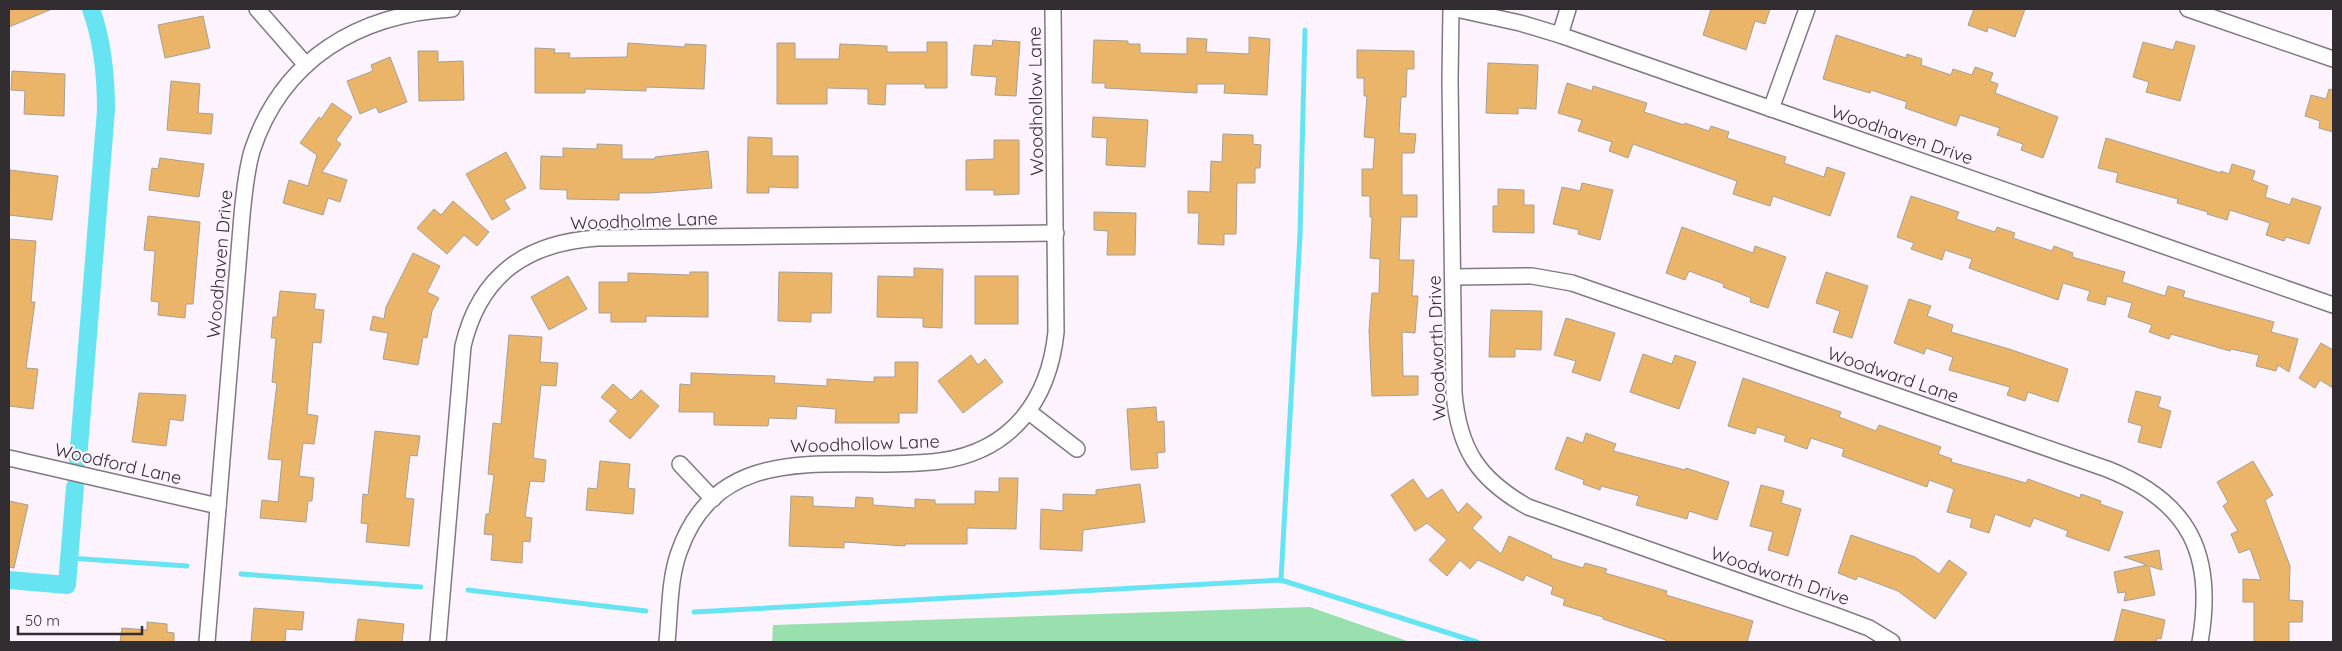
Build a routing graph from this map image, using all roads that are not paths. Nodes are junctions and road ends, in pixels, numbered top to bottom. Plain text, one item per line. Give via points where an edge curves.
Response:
1 (257, 9) edge
2 (452, 9) edge
3 (1053, 9) edge
4 (1451, 9) edge
5 (1456, 9) edge
6 (1568, 9) edge
7 (1807, 9) edge
8 (2188, 9) edge
9 (1560, 35) junction
10 (2333, 59) edge
11 (306, 64) junction
12 (1771, 109) junction
13 (1056, 233) junction
14 (1453, 278) junction
15 (2333, 305) edge
16 (1029, 412) junction
17 (1076, 449) dead end
18 (9, 458) edge
19 (680, 464) dead end
20 (713, 498) junction
21 (218, 506) junction
22 (207, 642) edge
23 (438, 642) edge
24 (667, 642) edge
25 (1892, 642) edge
26 (2200, 642) edge

1 - 11 street
2 - 11 street, Woodhaven Drive via 406,14 364,27 335,42
3 - 13 street, Woodhollow Lane
4 - 14 street, Woodworth Drive
5 - 9 street, Woodhaven Drive
6 - 9 street
7 - 12 street
8 - 10 street
9 - 12 street, Woodhaven Drive
11 - 21 street, Woodhaven Drive via 284,89 267,118 247,170
12 - 15 street, Woodhaven Drive
13 - 16 street, Woodhollow Lane via 1055,344 1046,381
13 - 23 street, Woodholme Lane via 598,238 549,245 514,263 477,306 466,331
14 - 25 street, Woodworth Drive via 1457,422 1471,457 1497,486 1540,512 1837,616 1869,628
14 - 26 street, Woodward Lane via 1532,276 1572,283 2133,480 2170,507 2198,553 2206,592
16 - 17 street
16 - 20 street, Woodhollow Lane via 999,438 979,450 957,457 932,462 783,466 747,476
18 - 21 street, Woodford Lane
19 - 20 street
20 - 24 street, Woodhollow Lane via 693,522 678,553
21 - 22 street, Woodhaven Drive

